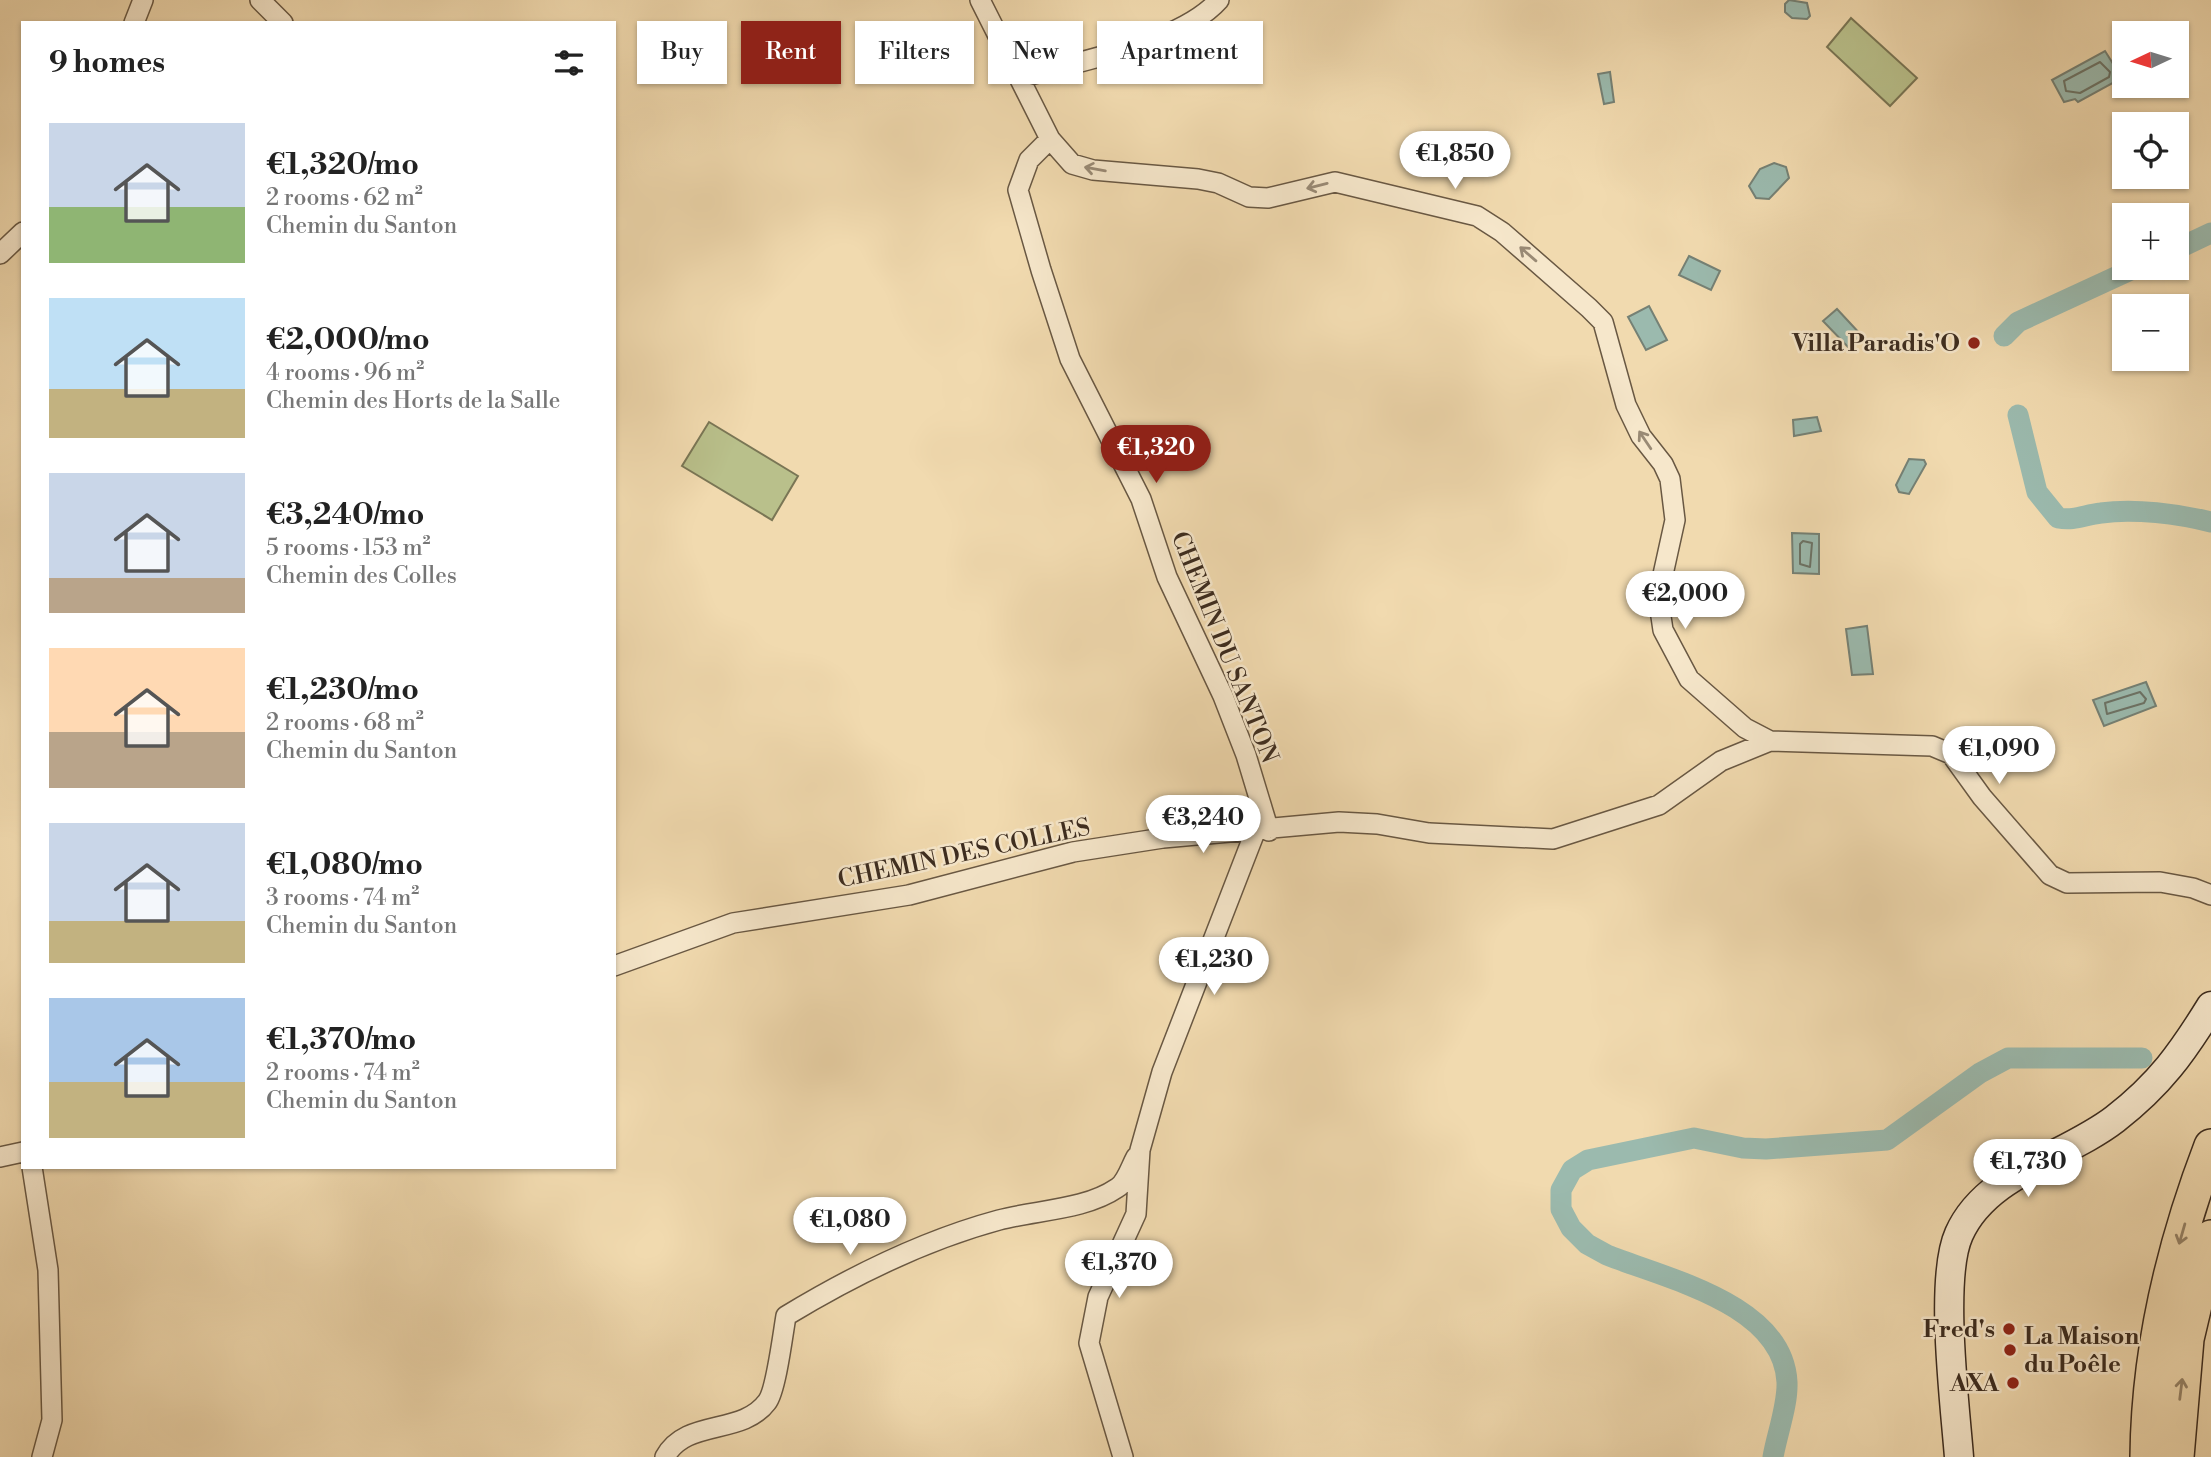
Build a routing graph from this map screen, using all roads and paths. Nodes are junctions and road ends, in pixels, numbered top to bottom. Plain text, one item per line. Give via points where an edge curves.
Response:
1 (143, 0) edge
2 (260, 0) edge
3 (980, 0) edge
4 (1219, 0) edge
5 (135, 21) edge
6 (281, 21) edge
7 (991, 21) edge
8 (1083, 61) edge
9 (1023, 84) edge
10 (1050, 139) junction
11 (21, 234) edge
12 (0, 254) edge
13 (1770, 741) junction
14 (1262, 831) junction
15 (2211, 895) edge
16 (616, 965) edge
17 (2211, 1006) edge
18 (2211, 1146) edge
19 (1140, 1150) junction
20 (21, 1152) edge
21 (0, 1157) edge
22 (32, 1169) edge
23 (2211, 1237) edge
24 (42, 1457) edge
25 (665, 1457) edge
26 (1123, 1457) edge
27 (1959, 1457) edge
28 (2147, 1457) edge
29 (2176, 1457) edge

1 - 5 street
2 - 6 street
3 - 7 street
4 - 8 street via 1210,10 1148,44
9 - 10 street
13 -> 10 street via 1745,728 1689,678 1663,630 1659,603 1675,520 1663,464 1641,436 1626,405 1603,322 1512,240 1477,216 1335,182 1268,198 1249,197 1198,179 1093,170 1072,164
10 - 14 street, CHEMIN DU SANTON via 1029,160 1018,190 1041,270 1070,359 1141,499 1167,577 1223,696 1246,755
11 - 12 street
13 - 14 street, CHEMIN DES COLLES via 1721,761 1658,805 1552,839 1429,833 1339,822
13 - 15 street, CHEMIN DES COLLES via 1932,746 1951,754 2050,875 2067,883 2160,883
14 - 16 street, CHEMIN DES COLLES via 1163,838 1073,852 909,895 733,923
14 - 19 street via 1162,1072
17 - 27 main road via 2180,1057 2149,1090 2113,1121 1993,1191 1971,1213 1958,1236 1951,1269 1951,1340
18 -> 28 highway via 2163,1309
19 - 25 street via 1120,1187 1097,1198 998,1220 904,1254 786,1316 769,1400 753,1416 686,1435
19 - 26 street via 1136,1214 1098,1297 1089,1343
20 - 21 street
22 - 24 street via 48,1284 52,1420
29 -> 23 highway via 2187,1339

